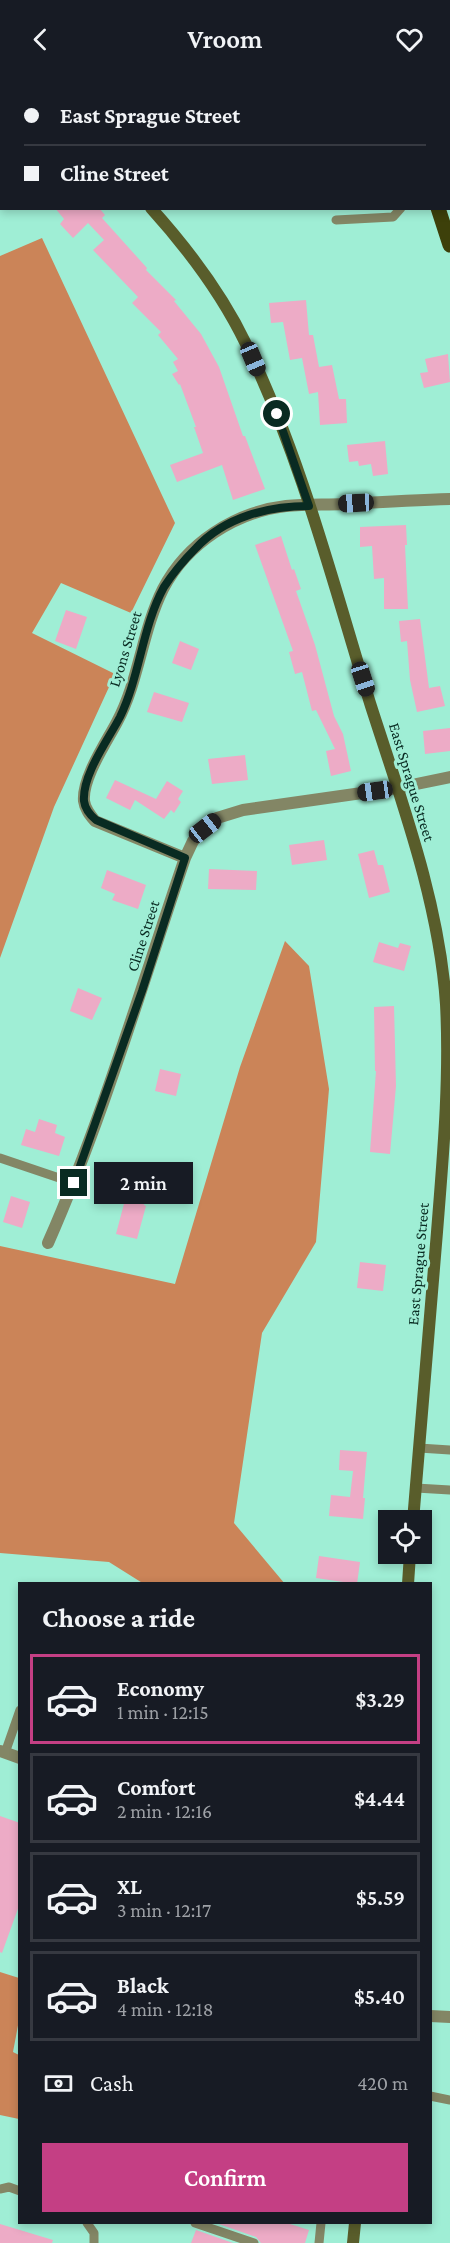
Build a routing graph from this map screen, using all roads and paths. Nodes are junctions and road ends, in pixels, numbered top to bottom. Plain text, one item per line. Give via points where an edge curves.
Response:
1 (153, 210) edge
2 (399, 210) edge
3 (439, 210) edge
4 (336, 220) dead end
5 (450, 245) edge
6 (450, 499) edge
7 (309, 506) junction
8 (450, 777) edge
9 (397, 788) junction
10 (185, 858) junction
11 (0, 1158) edge
12 (74, 1183) junction
13 (48, 1243) dead end
14 (419, 1448) junction
15 (450, 1450) edge
16 (416, 1488) junction
17 (450, 1490) edge
18 (414, 1510) edge
19 (409, 1564) edge
20 (408, 1582) edge
21 (18, 1715) edge
22 (3, 1752) edge
23 (18, 1757) edge
24 (432, 2016) edge
25 (450, 2017) edge
26 (432, 2096) edge
27 (450, 2100) edge
28 (0, 2189) edge
29 (18, 2190) edge
30 (88, 2224) edge
31 (198, 2224) edge
32 (321, 2224) edge
33 (355, 2224) edge
34 (94, 2243) edge
35 (254, 2243) edge
36 (319, 2243) edge
37 (353, 2243) edge

1 - 7 street, East Sprague Street via 181,242 245,341 277,414
2 - 4 lane via 393,217
3 - 5 main road
6 - 7 street, Lyons Street
7 - 9 street, East Sprague Street
7 - 10 street, Lyons Street via 260,511 240,519 207,538 174,572 154,608 120,716 88,778 84,801 88,813 96,820
8 - 9 street, Cline Street
9 - 10 street, Cline Street via 243,810 218,818 193,841
9 - 14 street, East Sprague Street via 435,920 446,1004 448,1092
10 - 12 street, Cline Street
11 - 12 lane
12 - 13 street, Cline Street
14 - 15 lane
14 - 16 street, East Sprague Street
16 - 17 lane
16 - 18 street, East Sprague Street
19 - 20 street
21 - 22 lane
22 - 23 street
24 - 25 street
26 - 27 lane
28 - 29 lane
30 - 34 lane via 94,2233
31 - 35 lane
32 - 36 lane
33 - 37 street

